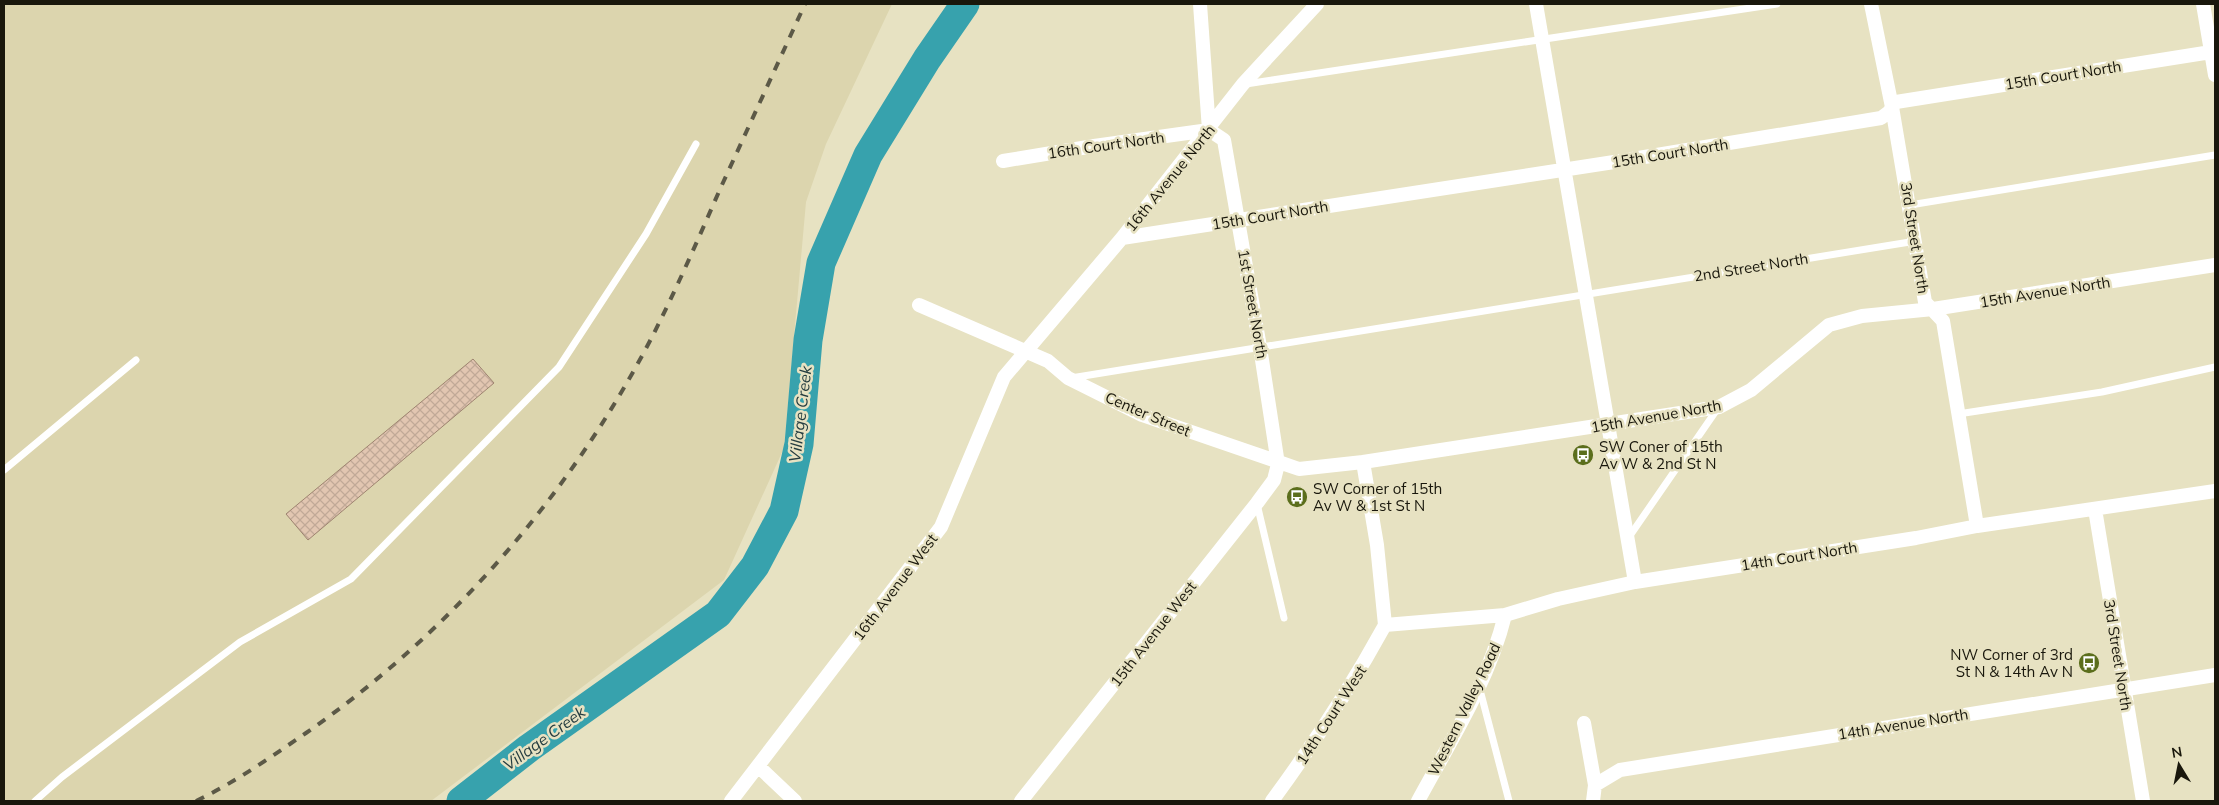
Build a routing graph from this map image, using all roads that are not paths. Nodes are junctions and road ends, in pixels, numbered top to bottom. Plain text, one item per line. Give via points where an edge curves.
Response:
1 (1200, 4) edge
2 (1317, 4) edge
3 (1536, 4) edge
4 (1777, 4) edge
5 (1871, 4) edge
6 (2203, 4) edge
7 (1543, 39) junction
8 (2211, 52) junction
9 (2215, 75) edge
10 (1243, 84) junction
11 (1892, 106) junction
12 (1209, 130) junction
13 (696, 144) dead end
14 (2215, 155) edge
15 (1003, 161) dead end
16 (1564, 169) junction
17 (1910, 205) junction
18 (1238, 219) junction
19 (1122, 238) junction
20 (1916, 241) junction
21 (2215, 265) edge
22 (1587, 294) junction
23 (918, 305) dead end
24 (1933, 309) junction
25 (1260, 347) junction
26 (1024, 352) junction
27 (136, 360) dead end
28 (2215, 367) edge
29 (1068, 378) junction
30 (1719, 407) junction
31 (1958, 414) junction
32 (1609, 425) junction
33 (1363, 462) junction
34 (1278, 464) junction
35 (4, 470) edge
36 (2215, 491) edge
37 (1257, 503) junction
38 (2095, 509) junction
39 (1977, 526) junction
40 (1627, 539) junction
41 (1635, 582) junction
42 (1505, 614) junction
43 (1284, 618) dead end
44 (1385, 625) junction
45 (2215, 675) edge
46 (1478, 685) junction
47 (2124, 689) junction
48 (1584, 723) dead end
49 (758, 766) junction
50 (1595, 785) junction
51 (35, 801) edge
52 (731, 801) edge
53 (795, 801) edge
54 (1021, 801) edge
55 (1272, 801) edge
56 (1418, 801) edge
57 (1509, 801) edge
58 (1593, 801) edge
59 (2143, 801) edge

1 - 12 street
2 - 10 street, 16th Avenue North
3 - 7 street
4 - 7 lane
5 - 11 street, 3rd Street North
6 - 8 street
7 - 10 lane
7 - 16 street
8 - 9 street
8 - 11 street, 15th Court North via 1997,84 1896,102
10 - 12 street, 16th Avenue North
11 - 16 street, 15th Court North via 1881,118
11 - 17 street, 3rd Street North
12 - 15 street, 16th Court North
12 - 18 street, 1st Street North via 1224,140
12 - 19 street, 16th Avenue North
13 - 51 lane via 646,234 559,367 351,579 240,642
14 - 17 lane
16 - 18 street, 15th Court North
16 - 22 street
17 - 20 street, 3rd Street North
18 - 19 street, 15th Court North
18 - 25 street, 1st Street North
19 - 26 street, 16th Avenue North
20 - 22 lane, 2nd Street North
20 - 24 street, 3rd Street North via 1925,302
21 - 24 street, 15th Avenue North
22 - 25 lane, 2nd Street North
22 - 32 street
23 - 26 street, Center Street
24 - 30 street, 15th Avenue North via 1862,316 1829,325 1751,390
24 - 31 street, 3rd Street North via 1943,321
25 - 29 lane, 2nd Street North
25 - 34 street, 1st Street North
26 - 29 street, Center Street via 1048,361
26 - 49 street, 16th Avenue West via 1004,377 941,527
27 - 35 lane
28 - 31 lane via 2102,392
29 - 34 street, Center Street via 1142,415
30 - 32 street, 15th Avenue North
30 - 40 lane
31 - 39 street, 3rd Street North
32 - 33 street, 15th Avenue North
32 - 40 street
33 - 34 street, 15th Avenue North via 1299,469
33 - 44 street via 1377,545
34 - 37 street, 15th Avenue West via 1274,480
36 - 38 street, 14th Court North
37 - 43 lane
37 - 54 street, 15th Avenue West
38 - 39 street, 14th Court North
38 - 47 street, 3rd Street North
39 - 41 street, 14th Court North
40 - 41 street
41 - 42 street, 14th Court North
42 - 44 street, 14th Court North
42 - 46 street, Western Valley Road via 1499,641
44 - 55 street, 14th Court West via 1315,742
45 - 47 street, 14th Avenue North
46 - 56 street, Western Valley Road via 1468,710
46 - 57 lane
47 - 50 street, 14th Avenue North via 1620,770
47 - 59 street, 3rd Street North
48 - 50 street
49 - 52 street, 16th Avenue West
49 - 53 street
50 - 58 street

